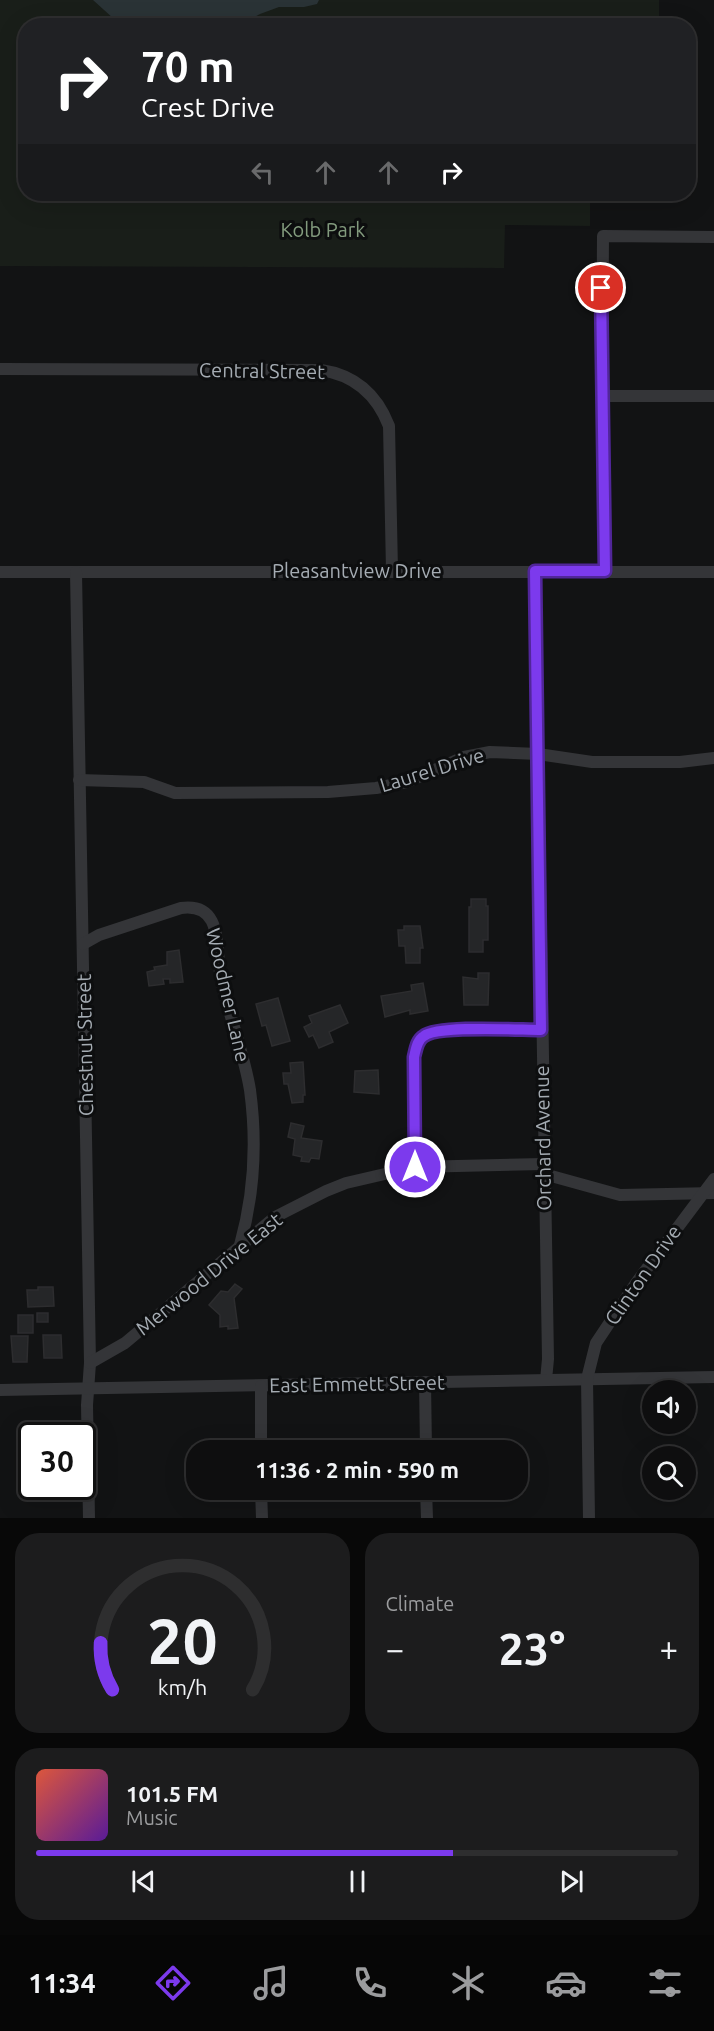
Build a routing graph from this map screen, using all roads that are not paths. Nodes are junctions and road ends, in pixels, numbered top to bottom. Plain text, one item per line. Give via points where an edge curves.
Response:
1 (714, 237) edge
2 (0, 369) edge
3 (602, 396) junction
4 (714, 396) edge
5 (392, 570) junction
6 (535, 571) junction
7 (605, 571) junction
8 (0, 572) edge
9 (76, 572) junction
10 (714, 572) edge
11 (538, 754) junction
12 (714, 758) edge
13 (79, 780) junction
14 (83, 944) junction
15 (541, 1030) junction
16 (415, 1167) junction
17 (544, 1169) junction
18 (714, 1179) edge
19 (708, 1192) edge
20 (240, 1245) junction
21 (90, 1363) junction
22 (714, 1377) edge
23 (587, 1379) junction
24 (546, 1380) junction
25 (425, 1382) junction
26 (261, 1386) junction
27 (88, 1389) junction
28 (0, 1390) edge
29 (261, 1440) edge
30 (426, 1440) edge
31 (261, 1500) edge
32 (426, 1500) edge
33 (89, 1518) edge
34 (262, 1518) edge
35 (427, 1518) edge
36 (589, 1518) edge

1 - 3 street via 603,236
2 - 5 street, Central Street via 321,370 346,376 369,392 390,426
3 - 4 street
3 - 7 street
5 - 6 street, Pleasantview Drive
5 - 9 street, Pleasantview Drive
6 - 7 street, Pleasantview Drive
6 - 11 street, Orchard Avenue
7 - 10 street, Pleasantview Drive
8 - 9 street, Pleasantview Drive
9 - 13 street, Chestnut Street
11 - 12 street, Laurel Drive via 592,762
11 - 13 street, Laurel Drive via 464,757 407,782 328,792 175,793 144,782
11 - 15 street, Orchard Avenue
13 - 14 street, Chestnut Street
14 - 20 street, Woodmer Lane via 99,935 191,906 214,924 221,978 250,1089 253,1121 250,1210
14 - 21 street, Chestnut Street
15 - 16 street via 447,1030 425,1034 419,1040 414,1057
15 - 17 street, Orchard Avenue
16 - 17 street, Merwood Drive East
16 - 20 street, Merwood Drive East via 326,1191 275,1217
17 - 19 street, Merwood Drive East via 620,1195
17 - 24 street, Orchard Avenue
18 - 19 street, Clinton Drive
19 - 23 street, Clinton Drive via 636,1283 596,1343
20 - 21 street, Merwood Drive East via 125,1343
21 - 27 street, Chestnut Street
22 - 23 street, East Emmett Street
23 - 24 street, East Emmett Street
23 - 36 street
24 - 25 street, East Emmett Street
25 - 26 street, East Emmett Street
25 - 30 street
26 - 27 street, East Emmett Street
26 - 29 street
27 - 28 street, East Emmett Street
27 - 33 street, Chestnut Street
31 - 34 street
32 - 35 street

